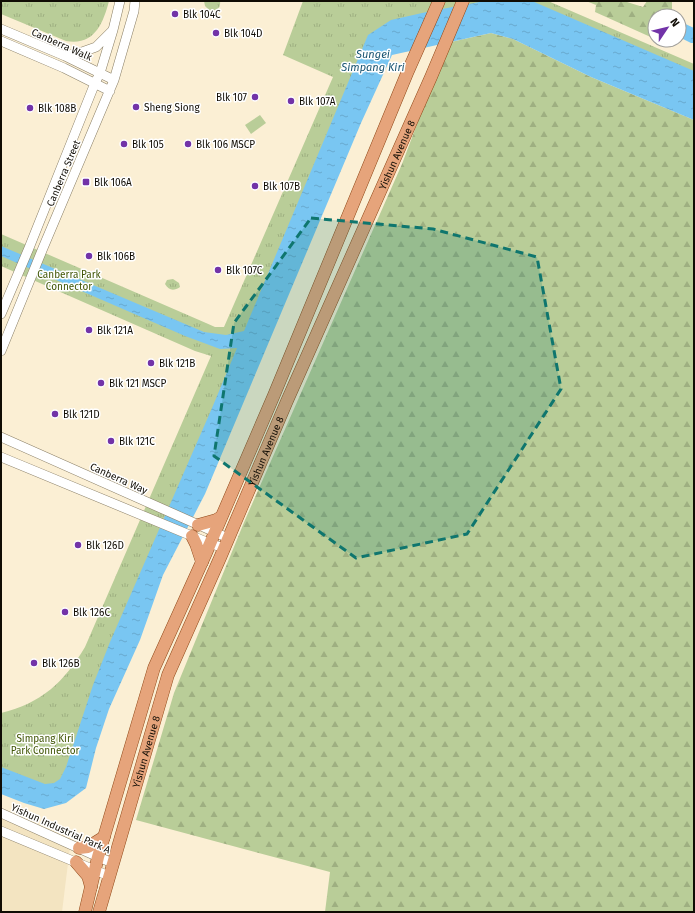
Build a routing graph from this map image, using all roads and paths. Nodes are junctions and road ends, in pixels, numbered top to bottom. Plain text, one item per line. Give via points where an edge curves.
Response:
1 (120, 1) edge
2 (136, 1) edge
3 (439, 1) edge
4 (463, 1) edge
5 (1, 28) edge
6 (113, 30) junction
7 (1, 41) edge
8 (64, 56) junction
9 (100, 73) junction
10 (114, 80) junction
11 (95, 83) junction
12 (110, 91) junction
13 (1, 314) edge
14 (1, 351) edge
15 (1, 437) edge
16 (1, 457) edge
17 (221, 517) junction
18 (198, 525) junction
19 (191, 536) junction
20 (212, 538) junction
21 (226, 543) junction
22 (202, 562) junction
23 (1, 813) edge
24 (1, 831) edge
25 (104, 837) junction
26 (79, 848) junction
27 (98, 857) junction
28 (76, 862) junction
29 (113, 863) junction
30 (95, 869) junction
31 (109, 876) junction
32 (91, 886) junction
33 (85, 912) edge
34 (99, 912) edge

1 - 6 street, Canberra Street
2 - 10 street, Canberra Street
3 - 17 main road, Yishun Avenue 8
4 - 21 main road, Yishun Avenue 8
5 - 8 street, Canberra Walk
6 - 8 street via 96,47
6 - 9 street, Canberra Street
7 - 11 street
8 - 9 street, Canberra Walk
9 - 10 street, Canberra Walk
9 - 11 street, Canberra Street
10 - 12 street, Canberra Street
11 - 12 street
11 - 13 street, Canberra Street
12 - 14 street, Canberra Street
15 - 18 street, Canberra Way
16 - 19 street, Canberra Way
17 - 18 main road
17 - 20 main road, Yishun Avenue 8
18 - 20 street, Canberra Way
19 - 20 street, Canberra Way
19 - 22 main road
20 - 21 street, Canberra Way
20 - 22 main road, Yishun Avenue 8
21 - 29 main road, Yishun Avenue 8 via 168,675
22 - 25 main road, Yishun Avenue 8 via 154,668
23 - 26 street, Yishun Industrial Park A
24 - 28 street
25 - 26 main road via 88,847
25 - 27 main road, Yishun Avenue 8
26 - 27 street, Yishun Industrial Park A
27 - 29 street, Yishun Industrial Park A
27 - 30 main road, Yishun Avenue 8
28 - 30 street
28 - 32 main road via 88,876
29 - 31 main road, Yishun Avenue 8
30 - 31 street
30 - 32 main road, Yishun Avenue 8
31 - 34 main road, Yishun Avenue 8
32 - 33 main road, Yishun Avenue 8

